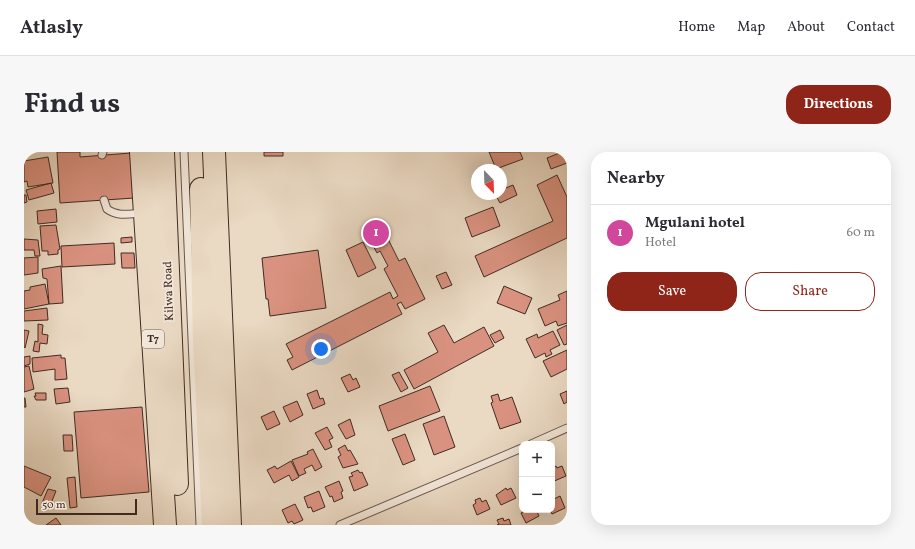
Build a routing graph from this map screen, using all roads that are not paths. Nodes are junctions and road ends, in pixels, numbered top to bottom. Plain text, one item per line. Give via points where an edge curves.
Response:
1 (141, 152) edge
2 (163, 152) edge
3 (184, 152) edge
4 (200, 152) edge
5 (214, 152) edge
6 (104, 200) dead end
7 (144, 212) junction
8 (567, 428) edge
9 (538, 441) edge
10 (519, 449) edge
11 (165, 525) edge
12 (179, 525) edge
13 (200, 525) edge
14 (213, 525) edge
15 (230, 525) edge
16 (340, 525) edge

1 - 7 highway, T7
2 - 12 highway, Kilwa Road / T7
3 - 13 lane
4 - 14 highway via 204,341
5 - 15 highway
6 - 7 lane via 106,209 113,213 120,215
7 - 11 highway, T7
8 - 9 lane
10 - 16 lane

